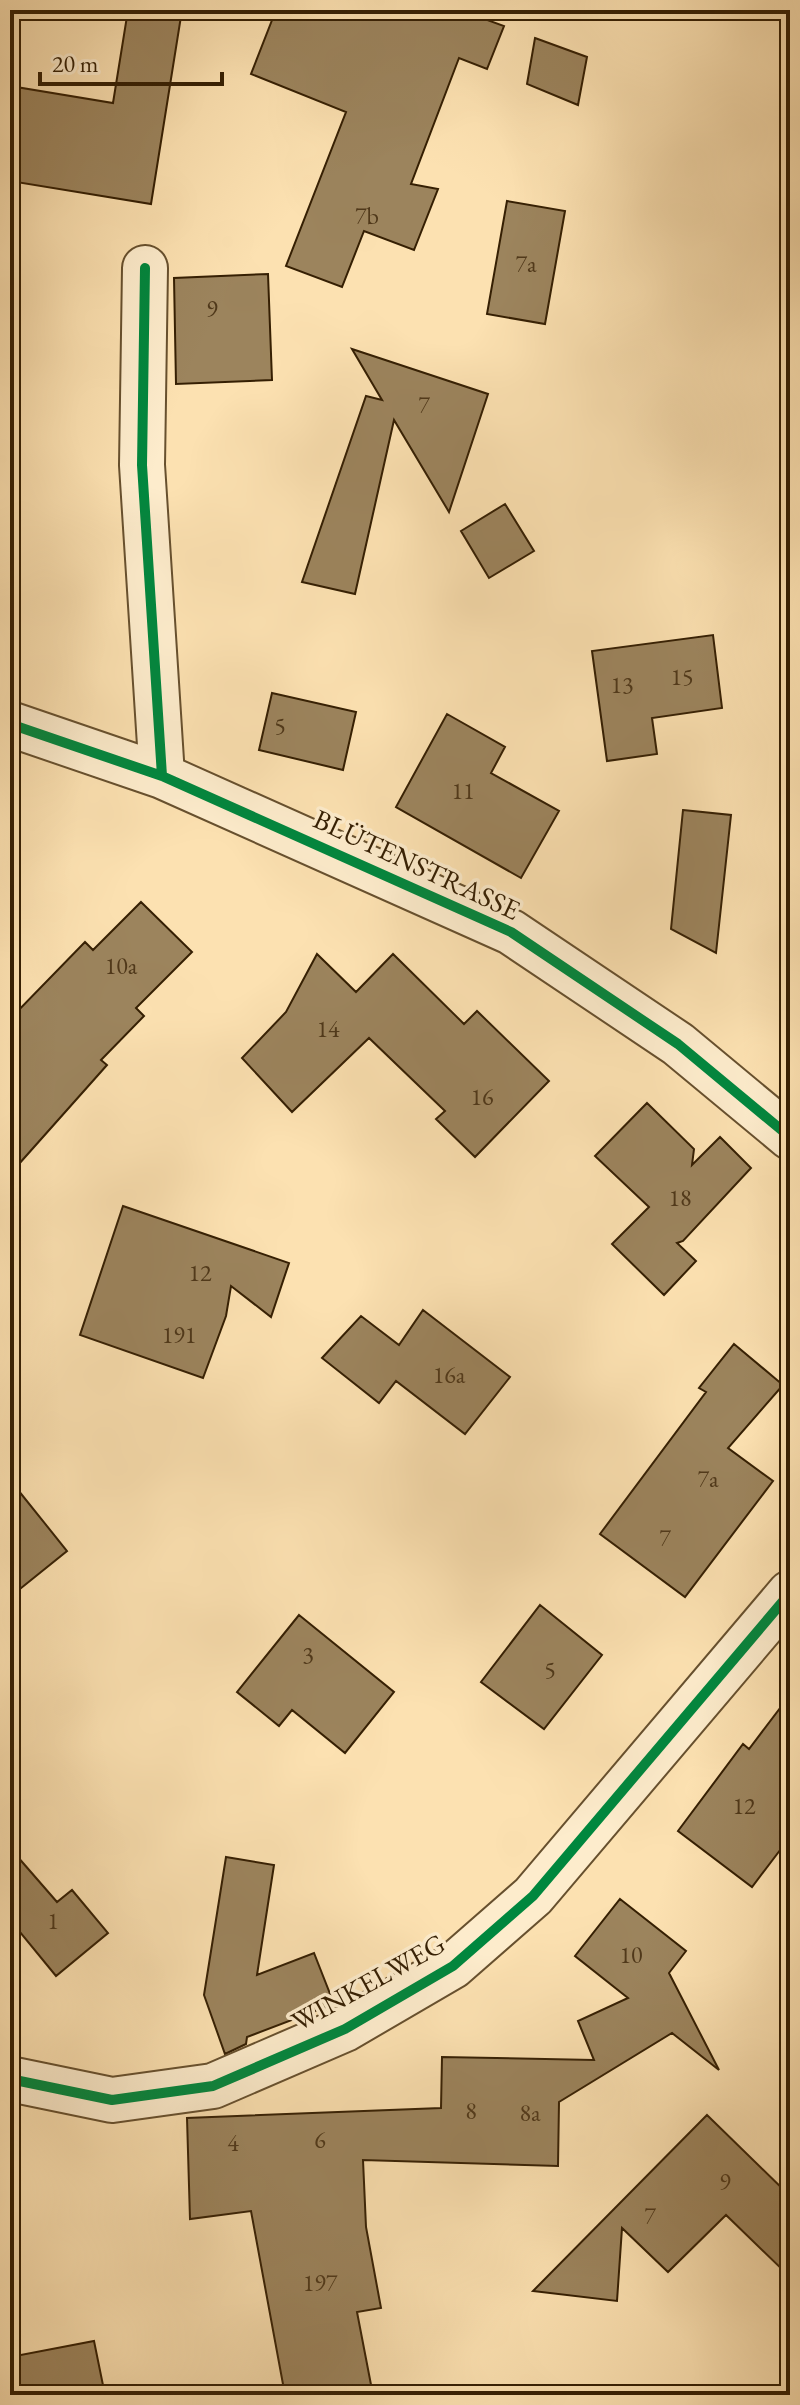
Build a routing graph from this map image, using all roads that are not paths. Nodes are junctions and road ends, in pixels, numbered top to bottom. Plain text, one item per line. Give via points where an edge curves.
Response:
1 (145, 268) dead end
2 (10, 724) edge
3 (162, 776) junction
4 (790, 1137) edge
5 (790, 1593) edge
6 (10, 2079) edge

1 - 3 street via 142,465
2 - 3 street, BLÜTENSTRASSE
3 - 4 street, BLÜTENSTRASSE via 511,932 678,1044
5 - 6 street, WINKELWEG via 533,1896 453,1966 345,2029 213,2086 112,2100

